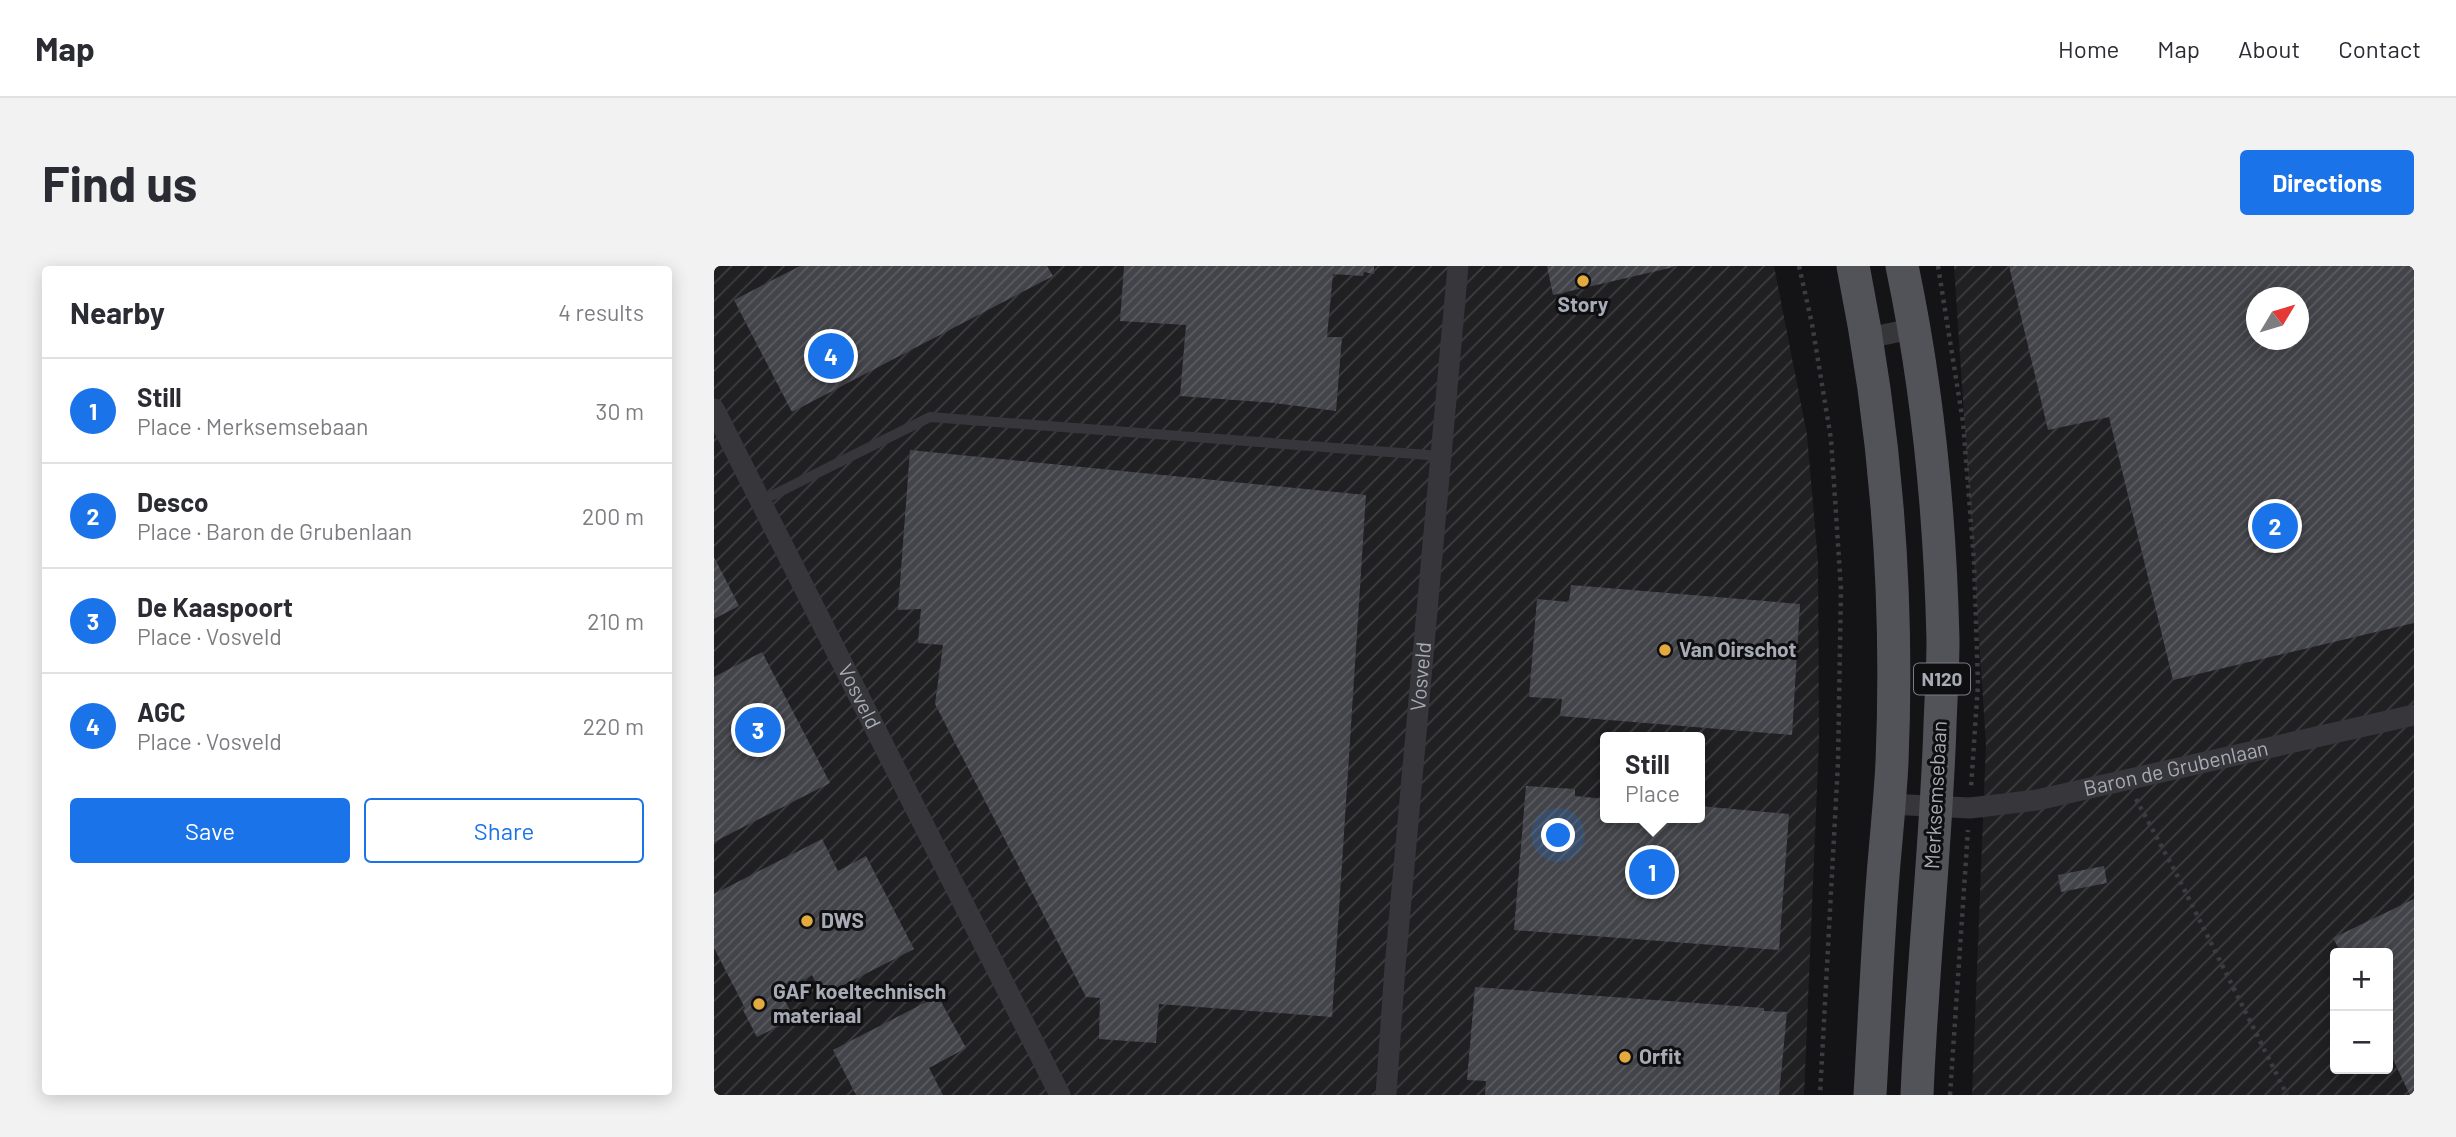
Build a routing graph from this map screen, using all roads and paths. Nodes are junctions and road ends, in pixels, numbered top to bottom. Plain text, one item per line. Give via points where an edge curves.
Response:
1 (1458, 266) edge
2 (1799, 266) edge
3 (1853, 266) edge
4 (1902, 266) edge
5 (1916, 328) junction
6 (1868, 338) junction
7 (714, 410) edge
8 (1441, 456) junction
9 (761, 501) junction
10 (2414, 715) edge
11 (2126, 779) junction
12 (1888, 803) junction
13 (1937, 807) junction
14 (1383, 1092) edge
15 (1060, 1095) edge
16 (1820, 1095) edge
17 (1870, 1095) edge
18 (1917, 1095) edge
19 (2287, 1095) edge

1 - 8 street, Vosveld
2 - 16 path via 1831,439 1841,589 1838,762
3 - 6 main road, N120
4 - 5 main road, Merksemsebaan / N120
5 - 6 street
5 - 13 main road, Merksemsebaan / N120 via 1936,490 1943,642
6 - 12 main road, N120 via 1882,436 1893,580
7 - 9 street, Vosveld
8 - 9 lane via 930,417
8 - 14 street, Vosveld
9 - 15 street, Vosveld
10 - 11 street, Baron de Grubenlaan
11 - 13 street, Baron de Grubenlaan via 2037,800
11 - 19 path
12 - 13 street, Baron de Grubenlaan
12 - 17 main road, N120
13 - 18 main road, Merksemsebaan / N120

